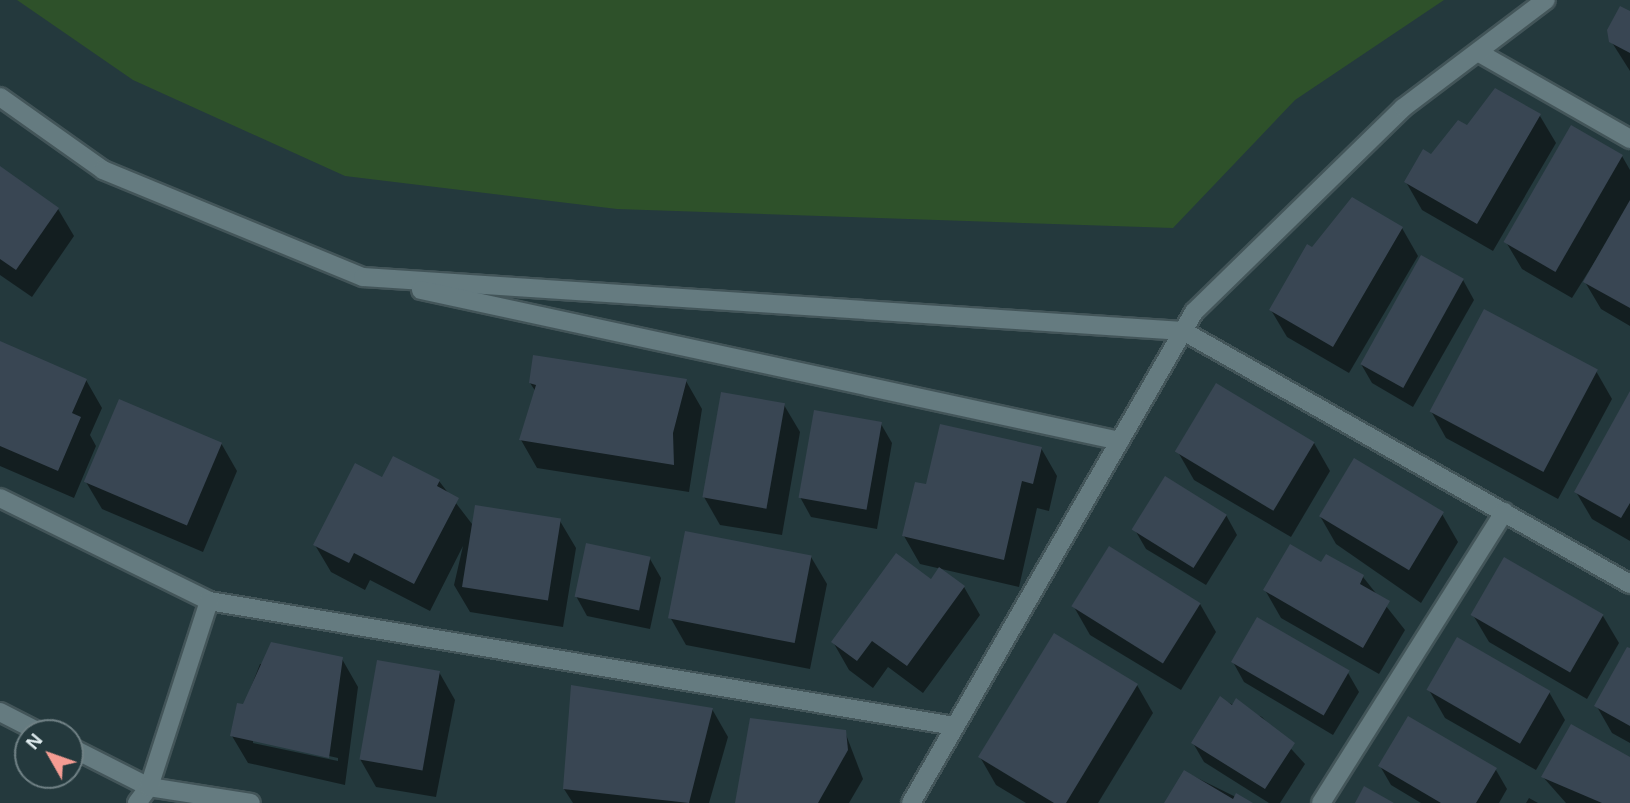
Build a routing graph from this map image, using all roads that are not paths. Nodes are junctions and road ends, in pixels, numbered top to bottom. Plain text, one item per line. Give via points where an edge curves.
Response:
1 (1546, 0) edge
2 (1481, 54) junction
3 (0, 97) edge
4 (1630, 139) edge
5 (363, 277) junction
6 (1183, 331) junction
7 (1120, 440) junction
8 (0, 498) edge
9 (1504, 512) junction
10 (1630, 584) edge
11 (209, 601) junction
12 (954, 726) junction
13 (84, 754) edge
14 (149, 787) junction
15 (137, 803) edge
16 (251, 803) edge
17 (911, 803) edge
18 (1321, 803) edge

1 - 2 street
2 - 4 street
2 - 6 street via 1402,108 1194,313
3 - 5 street via 103,170
5 - 6 street
5 - 7 street
6 - 7 street
6 - 9 street
7 - 12 street
8 - 11 street
9 - 10 street
9 - 18 street
11 - 12 street
11 - 14 street
12 - 17 street
13 - 14 street
14 - 15 street
14 - 16 street

